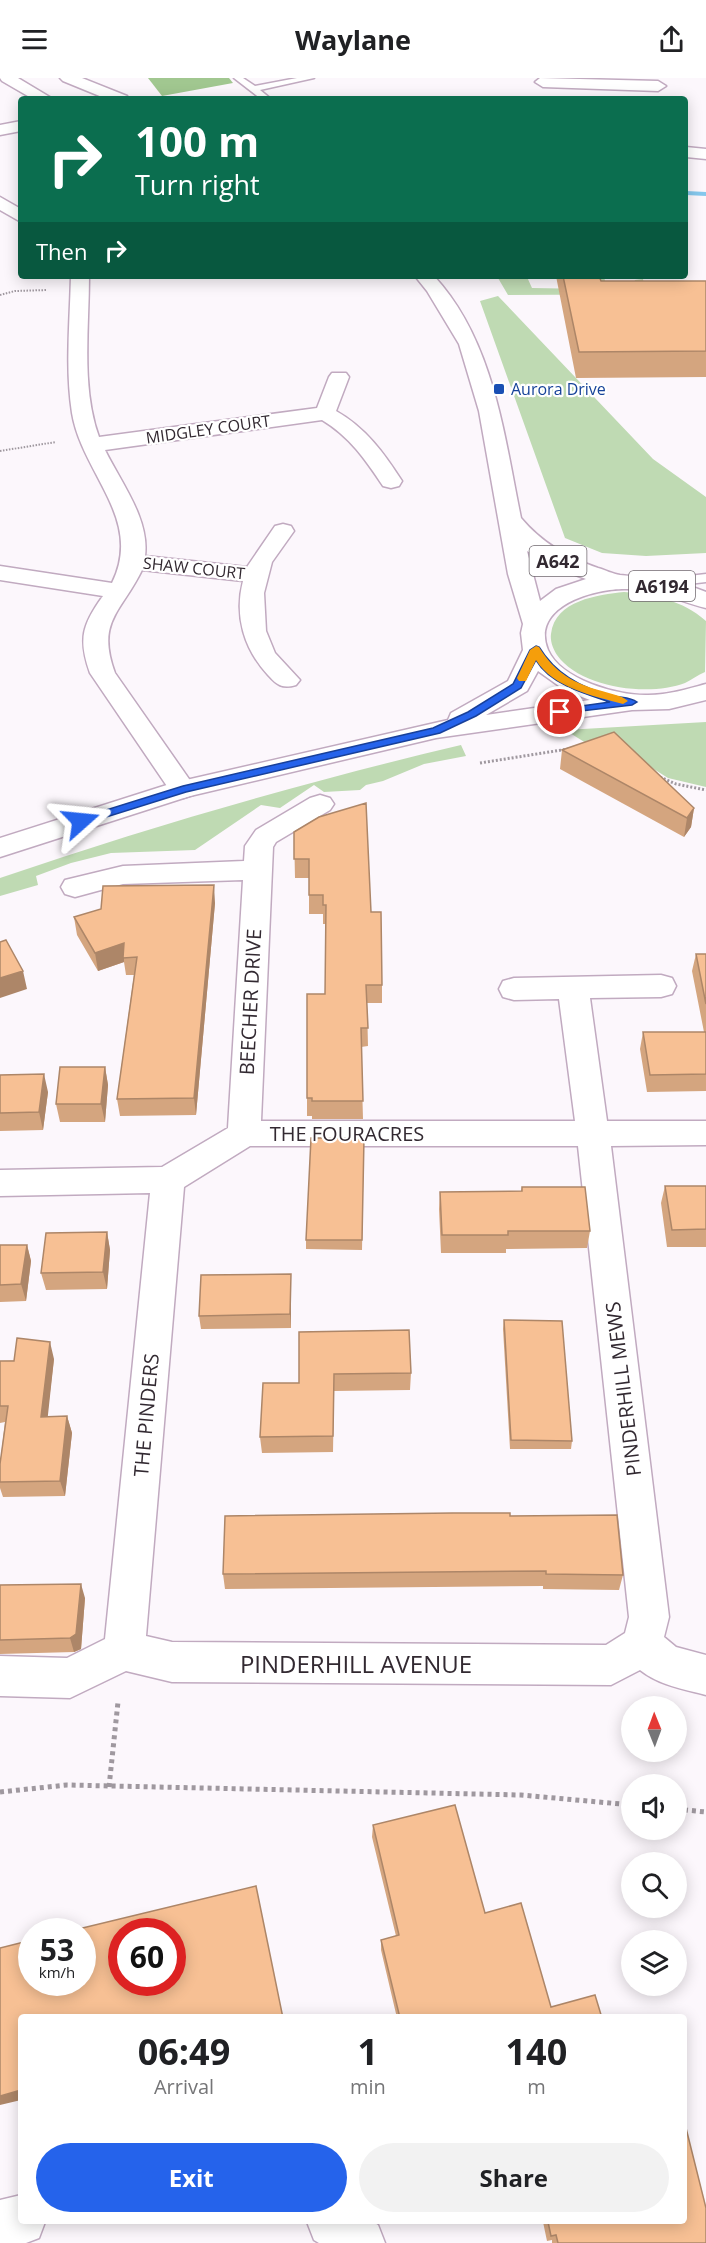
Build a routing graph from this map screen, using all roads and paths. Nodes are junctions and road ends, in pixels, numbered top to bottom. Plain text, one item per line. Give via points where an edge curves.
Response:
1 (7, 78) edge
2 (68, 78) edge
3 (238, 78) edge
4 (310, 78) edge
5 (543, 83) edge
6 (658, 88) edge
7 (252, 89) junction
8 (40, 96) edge
9 (108, 96) edge
10 (262, 96) edge
11 (18, 127) edge
12 (0, 130) edge
13 (688, 152) edge
14 (706, 154) edge
15 (0, 202) edge
16 (18, 215) edge
17 (427, 279) edge
18 (80, 283) edge
19 (0, 295) edge
20 (339, 377) dead end
21 (325, 413) junction
22 (90, 441) junction
23 (0, 451) edge
24 (391, 481) dead end
25 (511, 521) junction
26 (283, 531) dead end
27 (131, 562) junction
28 (0, 573) edge
29 (256, 574) junction
30 (706, 578) edge
31 (616, 582) junction
32 (654, 584) junction
33 (118, 591) junction
34 (706, 601) edge
35 (535, 624) junction
36 (536, 650) junction
37 (286, 680) dead end
38 (699, 698) edge
39 (632, 702) junction
40 (436, 730) junction
41 (576, 748) edge
42 (480, 763) dead end
43 (657, 776) edge
44 (183, 789) junction
45 (706, 790) edge
46 (320, 804) dead end
47 (0, 848) edge
48 (256, 870) junction
49 (75, 886) dead end
50 (661, 986) dead end
51 (514, 988) dead end
52 (573, 988) junction
53 (706, 1132) edge
54 (593, 1133) junction
55 (244, 1134) junction
56 (168, 1180) junction
57 (0, 1183) edge
58 (642, 1645) junction
59 (124, 1651) junction
60 (706, 1675) edge
61 (0, 1676) edge
62 (109, 1787) junction
63 (0, 1792) edge
64 (621, 1804) edge
65 (687, 1810) edge
66 (706, 1812) edge
67 (18, 2221) edge
68 (335, 2224) edge
69 (0, 2225) edge
70 (360, 2243) edge

1 - 8 street
2 - 9 street
3 - 7 lane
4 - 7 lane
5 - 6 street
7 - 10 lane
11 - 12 street
13 - 14 street
15 - 16 street
17 - 25 street, A642 via 468,344 489,411
18 - 19 path
18 - 22 street via 80,393
20 - 21 street
21 - 22 street, MIDGLEY COURT
21 - 24 street via 348,425 369,447
22 - 23 path
22 - 27 street via 128,523 134,551
25 - 31 street, A642 via 541,552
25 - 35 street, A642 via 520,574
26 - 29 street, SHAW COURT
27 - 29 street, SHAW COURT
27 - 33 street via 129,574
28 - 33 street
29 - 37 street, SHAW COURT via 252,593 254,631 264,656
30 - 32 lane
31 - 32 street, A6194
31 - 35 street, A6194 via 571,592 554,601
32 - 34 street, A6194
33 - 44 street via 99,621 94,655
35 - 36 street
36 - 39 street via 553,672 578,688
36 - 40 street via 518,686
38 - 39 street
39 - 40 street
40 - 44 street
41 - 42 path
43 - 45 path
44 - 47 street
46 - 48 street, BEECHER DRIVE via 266,836 259,846
48 - 49 street via 123,876
48 - 55 street, BEECHER DRIVE
50 - 52 street
51 - 52 street
52 - 54 street, PINDERHILL MEWS
53 - 54 street, THE FOURACRES
54 - 55 street, THE FOURACRES
54 - 58 street, PINDERHILL MEWS via 650,1617
55 - 56 street, THE FOURACRES
56 - 57 street
56 - 59 street, THE PINDERS
58 - 59 street, PINDERHILL AVENUE via 611,1665 172,1662
58 - 60 street via 665,1664
59 - 61 street via 70,1678
59 - 62 path
62 - 63 path via 67,1785
62 - 64 path via 521,1796
65 - 66 path
67 - 69 street
68 - 70 street

